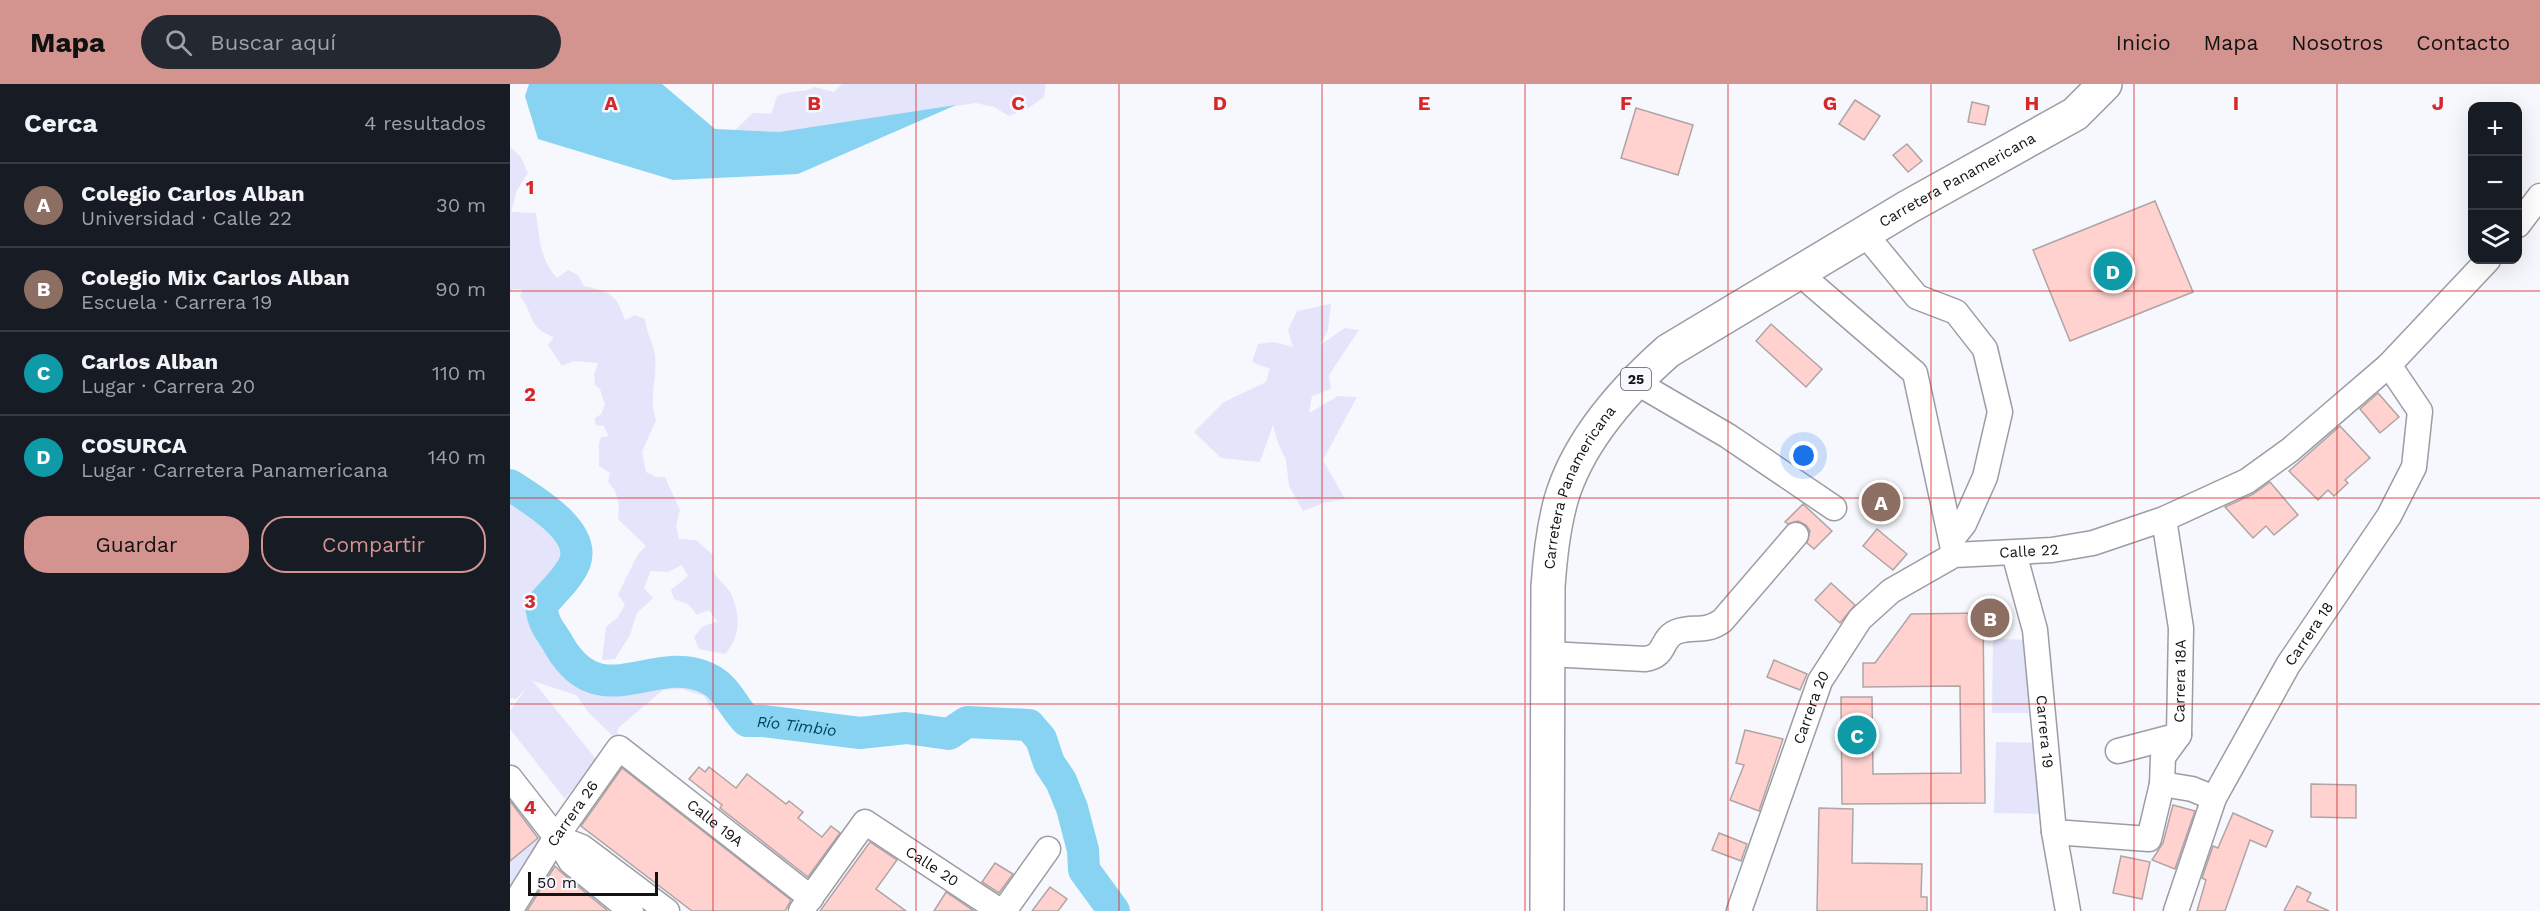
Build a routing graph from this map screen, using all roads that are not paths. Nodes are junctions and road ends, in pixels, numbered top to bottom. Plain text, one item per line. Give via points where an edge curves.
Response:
1 (2106, 84) edge
2 (2540, 196) edge
3 (2522, 219) edge
4 (1865, 234) junction
5 (2484, 264) edge
6 (1799, 273) junction
7 (2389, 365) junction
8 (1634, 381) junction
9 (1834, 508) dead end
10 (2164, 519) junction
11 (1796, 535) dead end
12 (1953, 547) junction
13 (2014, 553) junction
14 (1548, 654) junction
15 (2179, 735) junction
16 (619, 748) joint
17 (2118, 751) dead end
18 (510, 778) edge
19 (2162, 784) junction
20 (2214, 798) junction
21 (2054, 831) junction
22 (556, 837) junction
23 (1048, 849) dead end
24 (806, 905) edge
25 (510, 911) edge
26 (631, 911) edge
27 (667, 911) edge
28 (1002, 911) edge
29 (1547, 911) edge
30 (1739, 911) edge
31 (2068, 911) edge
32 (2176, 911) edge

1 - 4 highway, Carretera Panamericana / 25 via 2075,114
2 - 3 street
4 - 6 highway, Carretera Panamericana / 25
4 - 12 street via 1917,297 1956,312 1985,349 2000,412 1985,477
5 - 7 street, Calle 22
6 - 8 highway, Carretera Panamericana / 25 via 1668,351
6 - 12 street via 1915,373
7 - 10 street, Calle 22 via 2290,450 2247,481
7 - 20 street, Carrera 18 via 2420,411 2414,466 2389,516 2288,665
8 - 9 street via 1728,436
8 - 14 highway, Carretera Panamericana / 25 via 1579,458 1562,498 1551,553
10 - 13 street, Calle 22 via 2094,543
10 - 15 street, Carrera 18A via 2181,628
11 - 14 street via 1722,621 1711,628 1676,632 1656,657
12 - 13 street, Calle 22
12 - 30 street, Carrera 20 via 1891,591 1860,619 1820,681
13 - 21 street, Carrera 19 via 2035,630
14 - 29 highway, Carretera Panamericana / 25
15 - 17 street
15 - 19 street, Carrera 18A via 2163,757
16 - 22 street, Carrera 26
16 - 24 street, Calle 19A
18 - 22 street
19 - 20 street
19 - 21 street, Carrera 18A via 2149,839
20 - 32 street, Carrera 18
21 - 31 street, Carrera 19
22 - 25 street, Carrera 26
22 - 26 street via 571,862
22 - 27 street via 582,847
23 - 28 street
24 - 28 street, Calle 20 via 866,822

